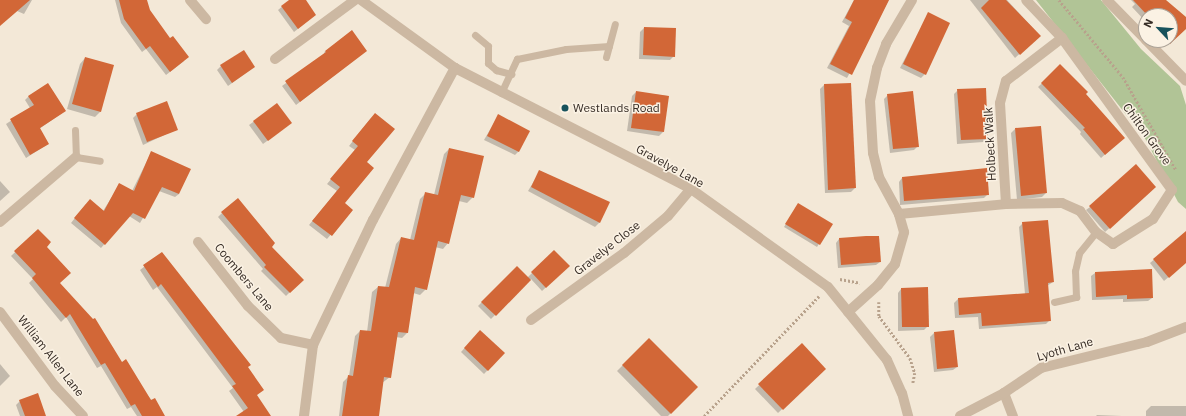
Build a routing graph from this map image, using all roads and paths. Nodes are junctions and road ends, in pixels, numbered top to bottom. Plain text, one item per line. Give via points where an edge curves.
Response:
1 (190, 0) edge
2 (355, 0) edge
3 (362, 0) edge
4 (912, 0) edge
5 (1026, 0) edge
6 (1059, 0) edge
7 (1107, 0) edge
8 (206, 19) dead end
9 (615, 24) dead end
10 (1138, 32) edge
11 (475, 35) dead end
12 (1062, 38) junction
13 (609, 46) junction
14 (1154, 48) edge
15 (606, 57) dead end
16 (275, 59) dead end
17 (455, 68) junction
18 (511, 74) junction
19 (1186, 81) edge
20 (501, 93) junction
21 (75, 130) dead end
22 (76, 157) junction
23 (100, 161) dead end
24 (1179, 175) dead end
25 (691, 189) junction
26 (1006, 204) junction
27 (899, 214) junction
28 (0, 222) edge
29 (1096, 232) junction
30 (198, 242) dead end
31 (828, 287) junction
32 (1054, 302) dead end
33 (0, 312) edge
34 (848, 312) junction
35 (531, 320) dead end
36 (1186, 327) edge
37 (313, 345) junction
38 (1004, 393) junction
39 (83, 416) edge
40 (304, 416) edge
41 (704, 416) edge
42 (908, 416) edge
43 (960, 416) edge
44 (1013, 416) edge

1 - 8 street
2 - 16 street
3 - 17 street, Gravelye Lane
4 - 27 street via 886,44 877,68 870,101 873,153 877,171
5 - 12 street, Chilton Grove
6 - 24 path via 1123,77
7 - 10 street
9 - 13 lane
11 - 18 lane via 488,46 488,63 496,70
12 - 26 street, Holbeck Walk via 1006,81 1000,103
12 - 29 street, Chilton Grove via 1172,190 1153,219 1113,244
13 - 15 lane
13 - 18 lane via 566,49 517,60
14 - 19 street
17 - 20 street, Gravelye Lane
17 - 37 street via 373,220
18 - 20 lane
20 - 25 street, Gravelye Lane
21 - 22 lane
22 - 23 lane
22 - 28 street
25 - 31 street, Gravelye Lane
25 - 35 street, Gravelye Close via 668,216 624,253
26 - 27 street, Chilton Grove
26 - 29 street, Chilton Grove via 1062,203 1080,211
27 - 34 street via 904,232 895,264 878,285
29 - 32 lane via 1079,253 1075,271 1076,297
30 - 37 street, Coombers Lane via 248,306 281,338
31 - 34 street, Gravelye Lane
31 - 41 path
33 - 39 street, William Allen Lane via 55,386
34 - 42 street, Gravelye Lane via 887,360 902,393
36 - 38 street, Lyoth Lane via 1147,342 1041,368
37 - 40 street
38 - 43 street, Lyoth Lane
38 - 44 street

